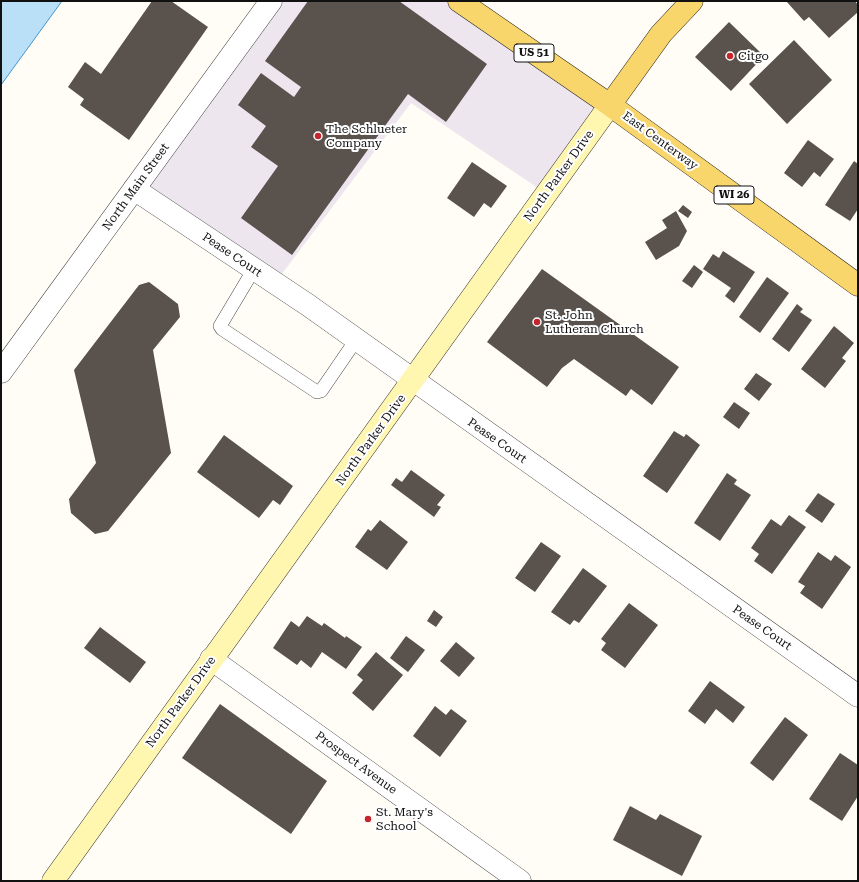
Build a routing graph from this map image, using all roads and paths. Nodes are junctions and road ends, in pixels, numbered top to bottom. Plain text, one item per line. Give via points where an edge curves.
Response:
1 (271, 1) edge
2 (459, 1) edge
3 (692, 1) edge
4 (610, 105) junction
5 (134, 189) junction
6 (254, 269) junction
7 (855, 278) edge
8 (356, 340) junction
9 (1, 372) edge
10 (413, 381) junction
11 (211, 659) junction
12 (858, 696) edge
13 (53, 881) edge
14 (520, 881) edge

1 - 5 street, North Main Street
2 - 4 main road, East Centerway / US 51
3 - 4 main road, North Parker Drive via 661,34
4 - 7 main road, East Centerway / WI 26
4 - 10 main road, North Parker Drive
5 - 6 street, Pease Court
5 - 9 street, North Main Street
6 - 8 street, Pease Court
6 - 8 lane via 220,326 222,329 316,392 321,391
8 - 10 street, Pease Court
10 - 11 main road, North Parker Drive
10 - 12 street, Pease Court
11 - 13 main road, North Parker Drive
11 - 14 street, Prospect Avenue

